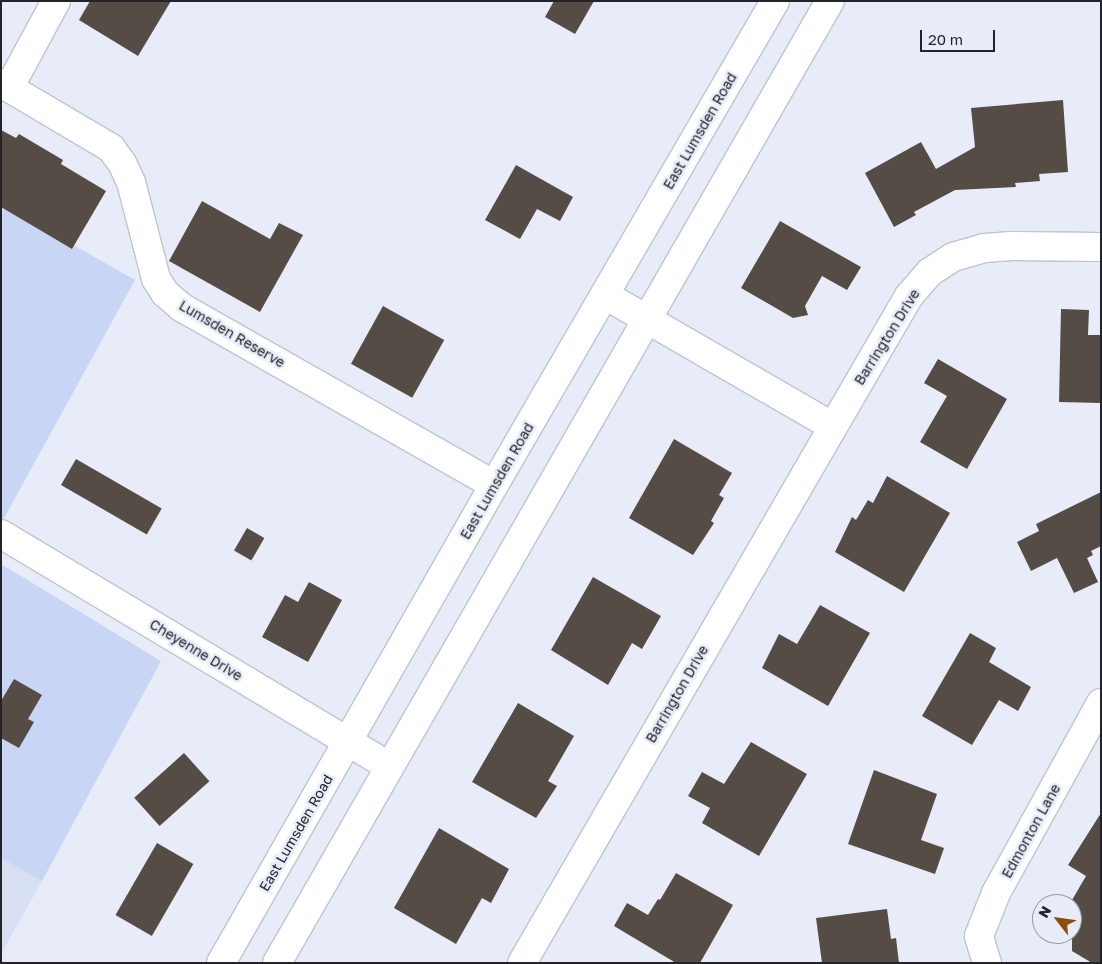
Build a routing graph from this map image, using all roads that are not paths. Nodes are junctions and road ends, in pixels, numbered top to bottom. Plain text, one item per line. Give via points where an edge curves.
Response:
1 (56, 1) edge
2 (775, 1) edge
3 (830, 1) edge
4 (5, 85) edge
5 (1101, 247) edge
6 (605, 295) junction
7 (647, 320) junction
8 (832, 426) junction
9 (494, 485) junction
10 (1, 534) edge
11 (1101, 703) edge
12 (349, 742) junction
13 (390, 767) junction
14 (221, 963) edge
15 (277, 963) edge
16 (522, 963) edge
17 (987, 963) edge

1 - 4 street
2 - 6 street, East Lumsden Road
3 - 7 street
4 - 9 street, Lumsden Reserve via 111,148 131,182 156,279 181,307
5 - 8 street, Barrington Drive via 984,248 953,257 930,272 909,296
6 - 7 street
6 - 9 street, East Lumsden Road
7 - 8 street
7 - 13 street
8 - 16 street, Barrington Drive
9 - 12 street, East Lumsden Road
10 - 12 street, Cheyenne Drive
11 - 17 street, Edmonton Lane via 996,893 979,936
12 - 13 street, Cheyenne Drive
12 - 14 street, East Lumsden Road
13 - 15 street

